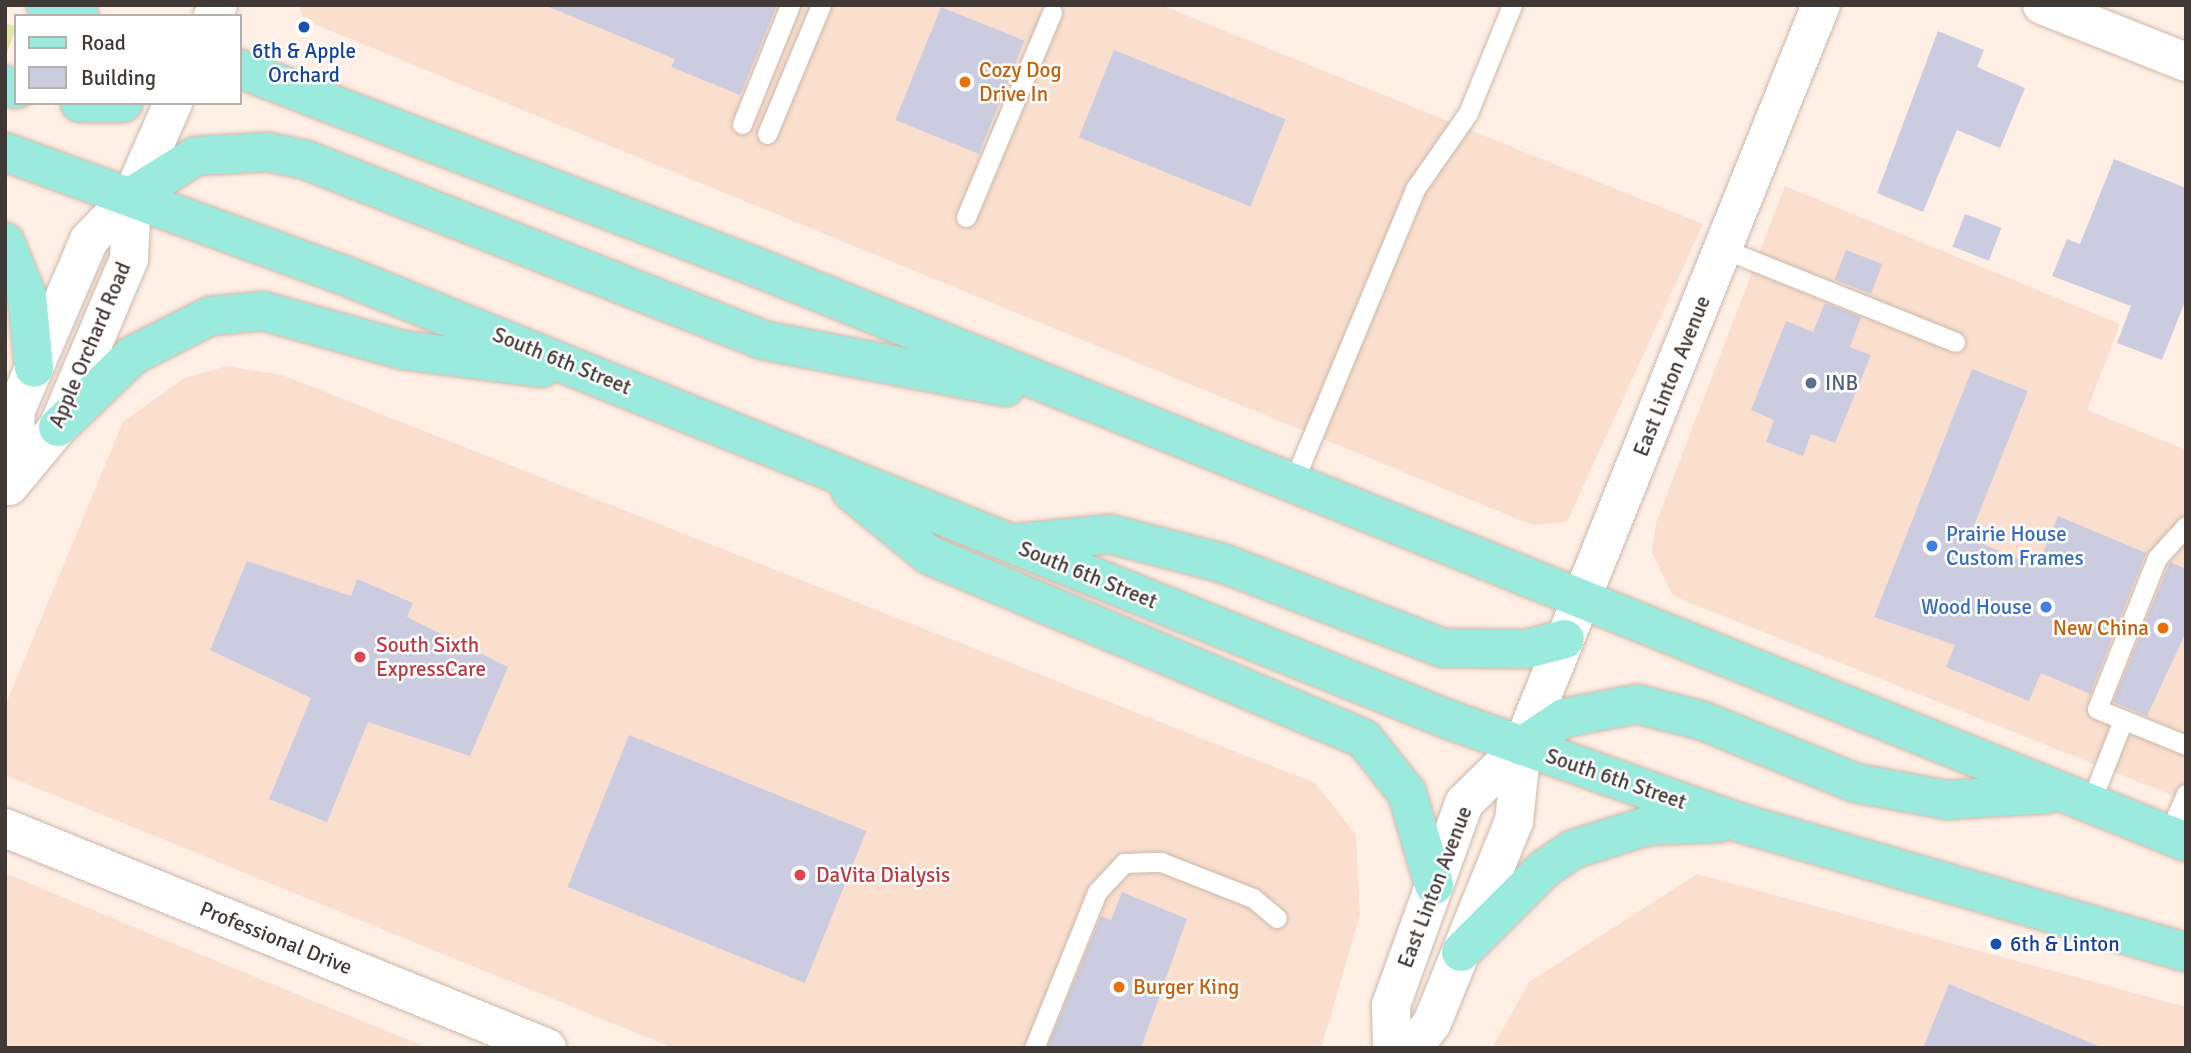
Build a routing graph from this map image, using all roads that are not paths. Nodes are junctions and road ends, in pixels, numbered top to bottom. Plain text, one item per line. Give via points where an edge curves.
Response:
1 (46, 5) edge
2 (790, 5) edge
3 (821, 5) edge
4 (1512, 5) edge
5 (1821, 5) edge
6 (2042, 5) edge
7 (1052, 12) dead end
8 (73, 14) edge
9 (2186, 62) edge
10 (242, 70) edge
11 (172, 105) edge
12 (742, 124) dead end
13 (767, 134) dead end
14 (5, 152) edge
15 (132, 196) junction
16 (966, 218) dead end
17 (5, 242) edge
18 (1724, 249) junction
19 (1955, 342) dead end
20 (34, 368) junction
21 (598, 375) junction
22 (1094, 404) junction
23 (58, 427) junction
24 (819, 466) junction
25 (1292, 485) junction
26 (8, 487) edge
27 (2186, 526) edge
28 (1012, 544) junction
29 (1581, 600) junction
30 (1565, 639) junction
31 (2123, 720) junction
32 (2186, 745) edge
33 (1522, 746) junction
34 (2186, 794) edge
35 (2075, 799) junction
36 (1741, 822) junction
37 (5, 828) edge
38 (2177, 839) edge
39 (1434, 885) junction
40 (1277, 918) dead end
41 (1461, 952) junction
42 (2186, 952) edge
43 (547, 1048) edge
44 (1034, 1048) edge
45 (1391, 1048) edge
46 (1413, 1048) edge

1 - 8 main road
2 - 12 lane
3 - 13 lane
4 - 25 lane via 1468,113 1415,189
5 - 18 street, East Linton Avenue
6 - 9 street
7 - 16 lane
10 - 22 main road
11 - 15 street, Apple Orchard Road
14 - 15 main road, South 6th Street
15 - 20 street, Apple Orchard Road via 89,240
15 - 21 main road, South 6th Street
15 - 22 main road via 170,166 196,156 268,152 306,160 762,340
15 - 23 street, Apple Orchard Road via 129,259
17 - 20 main road via 27,296
18 - 19 lane
18 - 29 street, East Linton Avenue
20 - 26 street, Apple Orchard Road via 16,410
21 - 23 main road via 402,351 262,311 210,316 133,355
21 - 24 main road, South 6th Street
22 - 25 main road
23 - 26 street, Apple Orchard Road
24 - 28 main road, South 6th Street
24 - 39 main road via 929,555 1364,739 1407,793
25 - 29 main road
27 - 31 lane via 2157,558 2096,709
28 - 30 main road via 1110,534 1225,564 1443,648 1526,649
28 - 33 main road, South 6th Street
29 - 30 street, East Linton Avenue
29 - 35 main road
30 - 33 street, East Linton Avenue
31 - 32 lane
31 - 35 lane
33 - 35 main road via 1564,718 1637,704 1703,721 1856,783 1947,800
33 - 36 main road, South 6th Street
33 - 39 street, East Linton Avenue via 1464,803
33 - 41 street, East Linton Avenue via 1514,821
34 - 38 lane
35 - 38 main road
36 - 41 main road via 1647,826 1574,849 1544,869
36 - 42 main road, South 6th Street
37 - 43 street, Professional Drive
39 - 45 street, East Linton Avenue via 1391,1005
40 - 44 lane via 1253,898 1161,862 1124,863 1097,892
41 - 46 street, East Linton Avenue via 1433,1023

